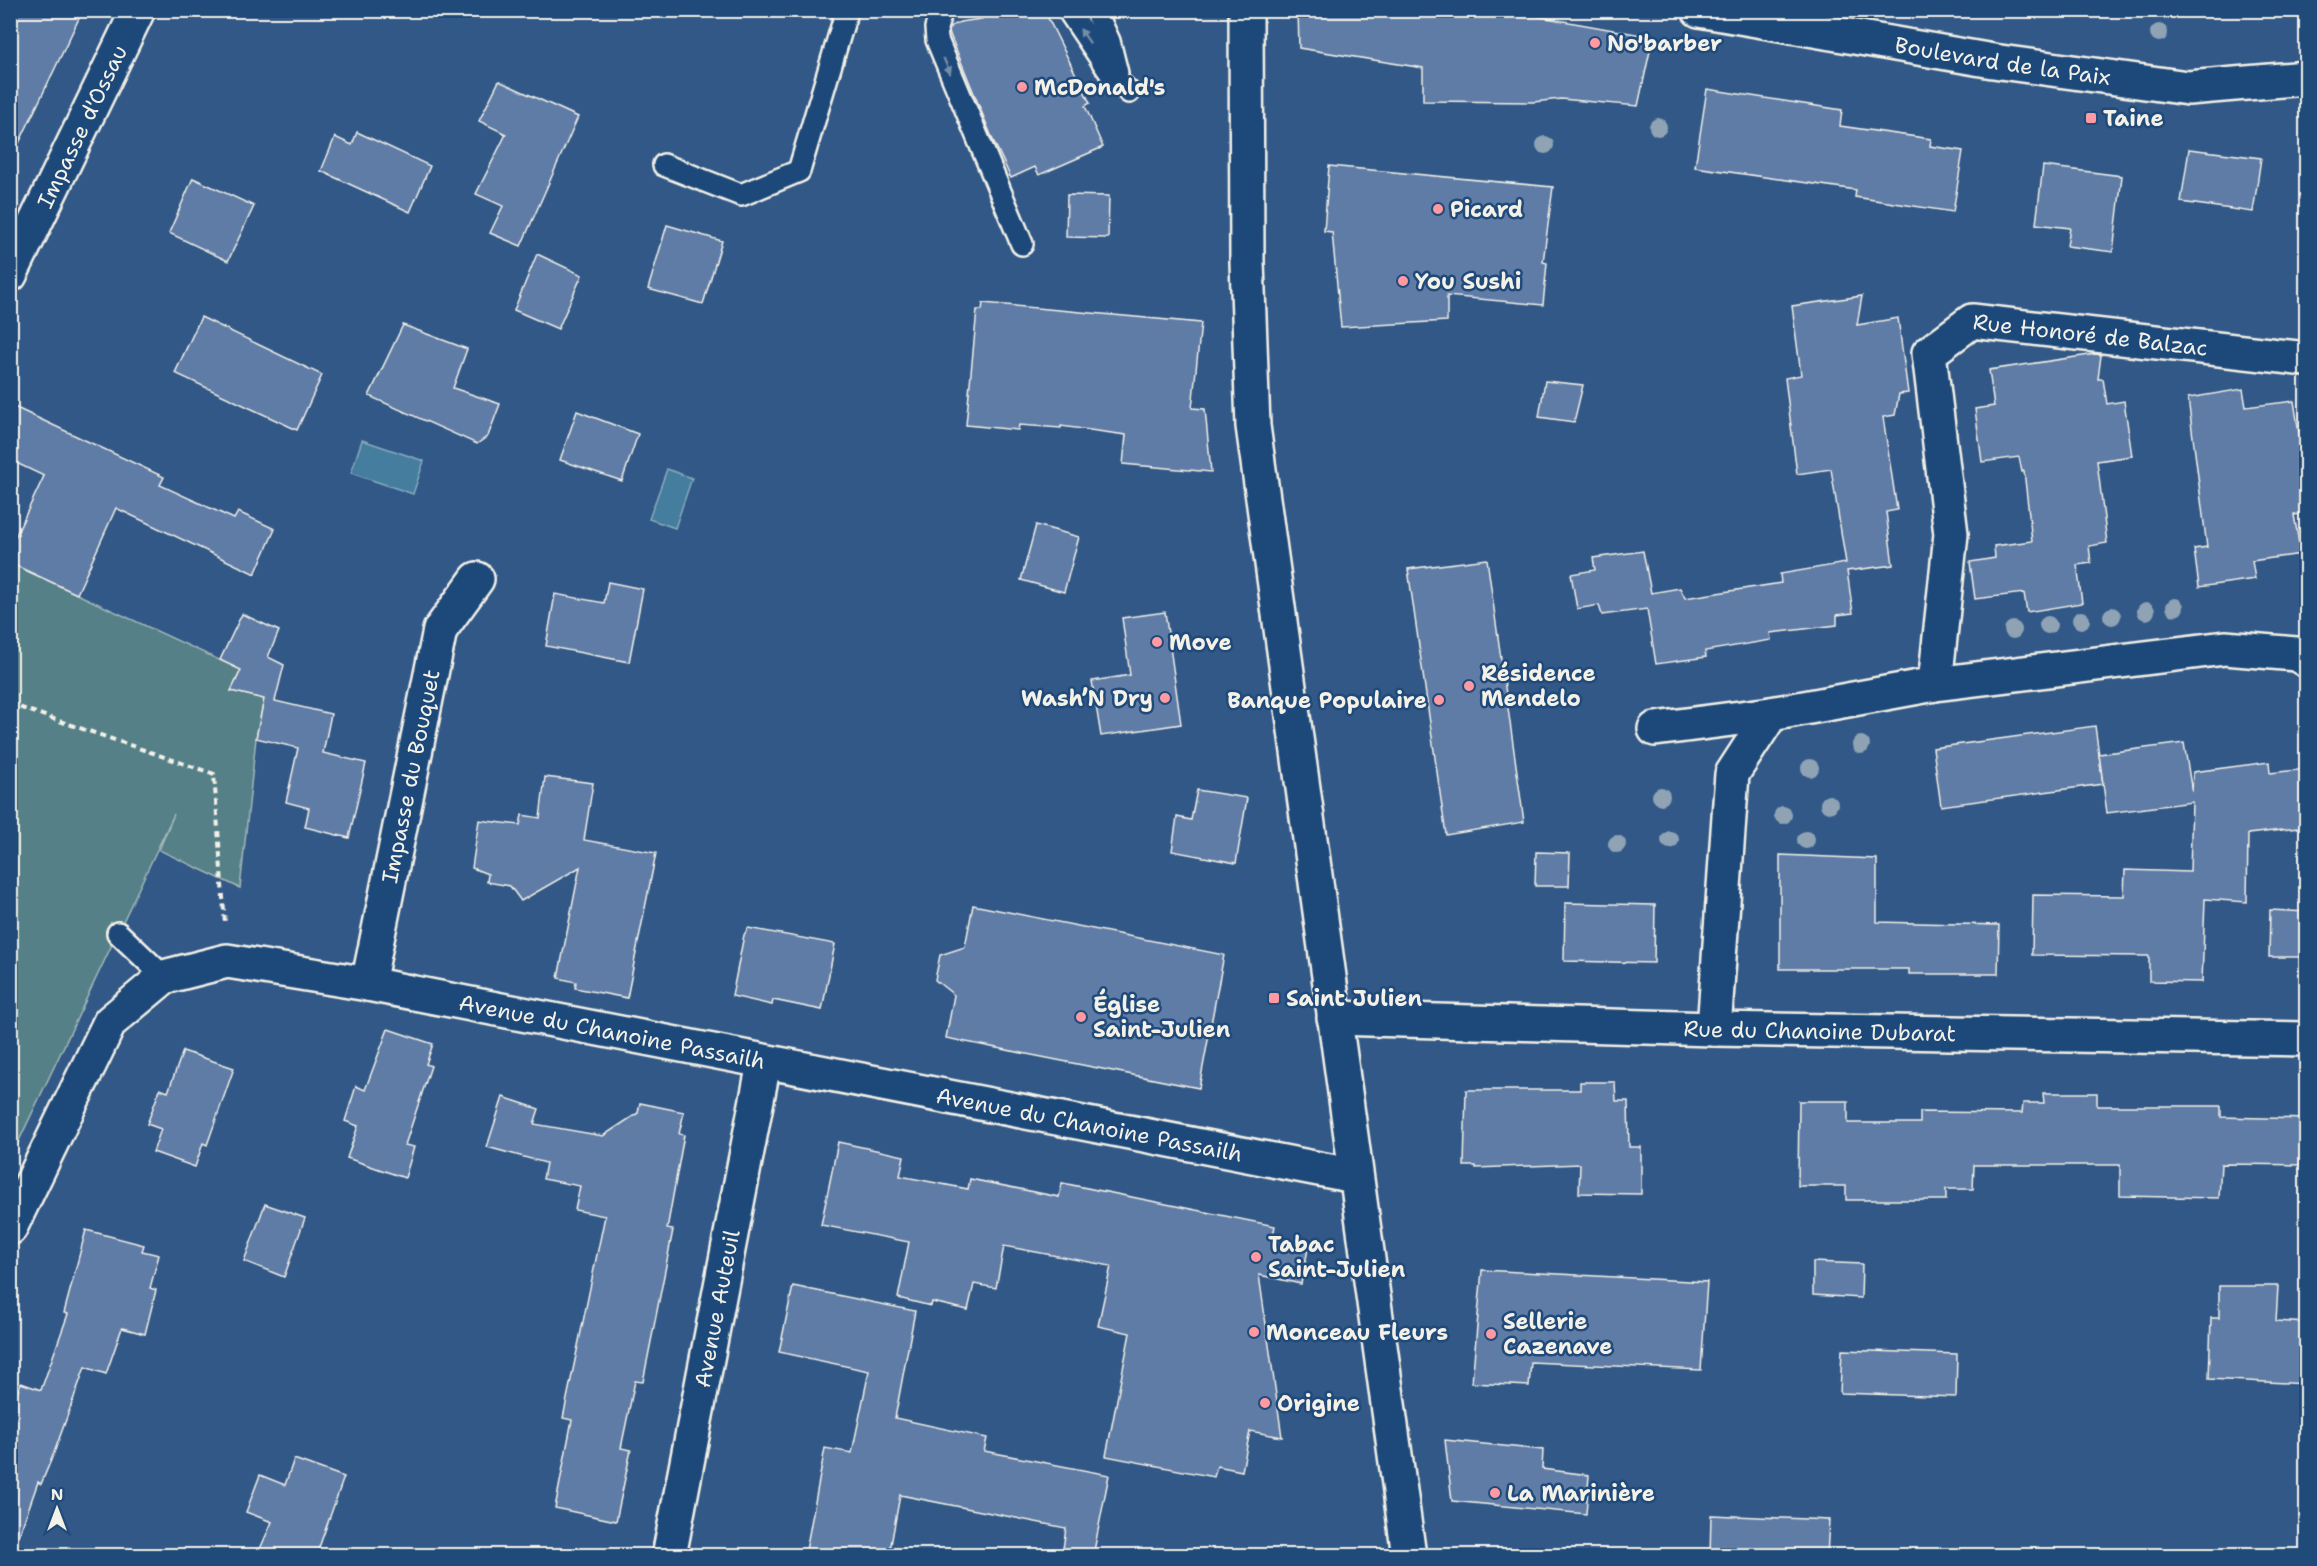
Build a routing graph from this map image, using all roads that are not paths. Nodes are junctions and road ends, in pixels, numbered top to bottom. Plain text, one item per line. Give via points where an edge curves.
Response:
1 (138, 10) edge
2 (847, 10) edge
3 (942, 10) edge
4 (1068, 10) edge
5 (1095, 10) edge
6 (1229, 10) edge
7 (1246, 10) edge
8 (1699, 10) edge
9 (1247, 47) junction
10 (2307, 78) edge
11 (664, 165) dead end
12 (1022, 244) dead end
13 (10, 275) edge
14 (2307, 359) edge
15 (477, 579) dead end
16 (2303, 650) edge
17 (1935, 684) junction
18 (1771, 714) junction
19 (1655, 729) dead end
20 (117, 933) dead end
21 (164, 977) junction
22 (368, 984) junction
23 (1334, 1018) junction
24 (1714, 1029) junction
25 (2307, 1039) edge
26 (764, 1063) junction
27 (1355, 1176) junction
28 (10, 1228) edge
29 (669, 1556) edge
30 (1409, 1556) edge

1 - 13 street, Impasse d'Ossau
2 - 11 lane via 799,171 741,195
3 -> 12 lane via 937,40
5 -> 4 lane via 1124,87
6 - 9 street
7 - 9 street
8 - 10 street, Boulevard de la Paix via 1993,61 2188,88
9 - 23 street via 1247,262 1253,426
14 - 17 street, Rue Honoré de Balzac via 1972,321 1929,353 1951,534
15 - 22 street, Impasse du Bouquet via 440,630
16 - 17 street via 2225,648
17 - 18 street
18 - 19 street
18 - 24 street via 1732,774
20 - 21 lane
21 - 22 street, Avenue du Chanoine Passailh via 227,961
21 - 28 street, Avenue du Chanoine Passailh via 110,1022
22 - 26 street, Avenue du Chanoine Passailh
23 - 24 street, Rue du Chanoine Dubarat
23 - 27 street
24 - 25 street, Rue du Chanoine Dubarat
26 - 27 street, Avenue du Chanoine Passailh
26 - 29 street, Avenue Auteuil
27 - 30 street

